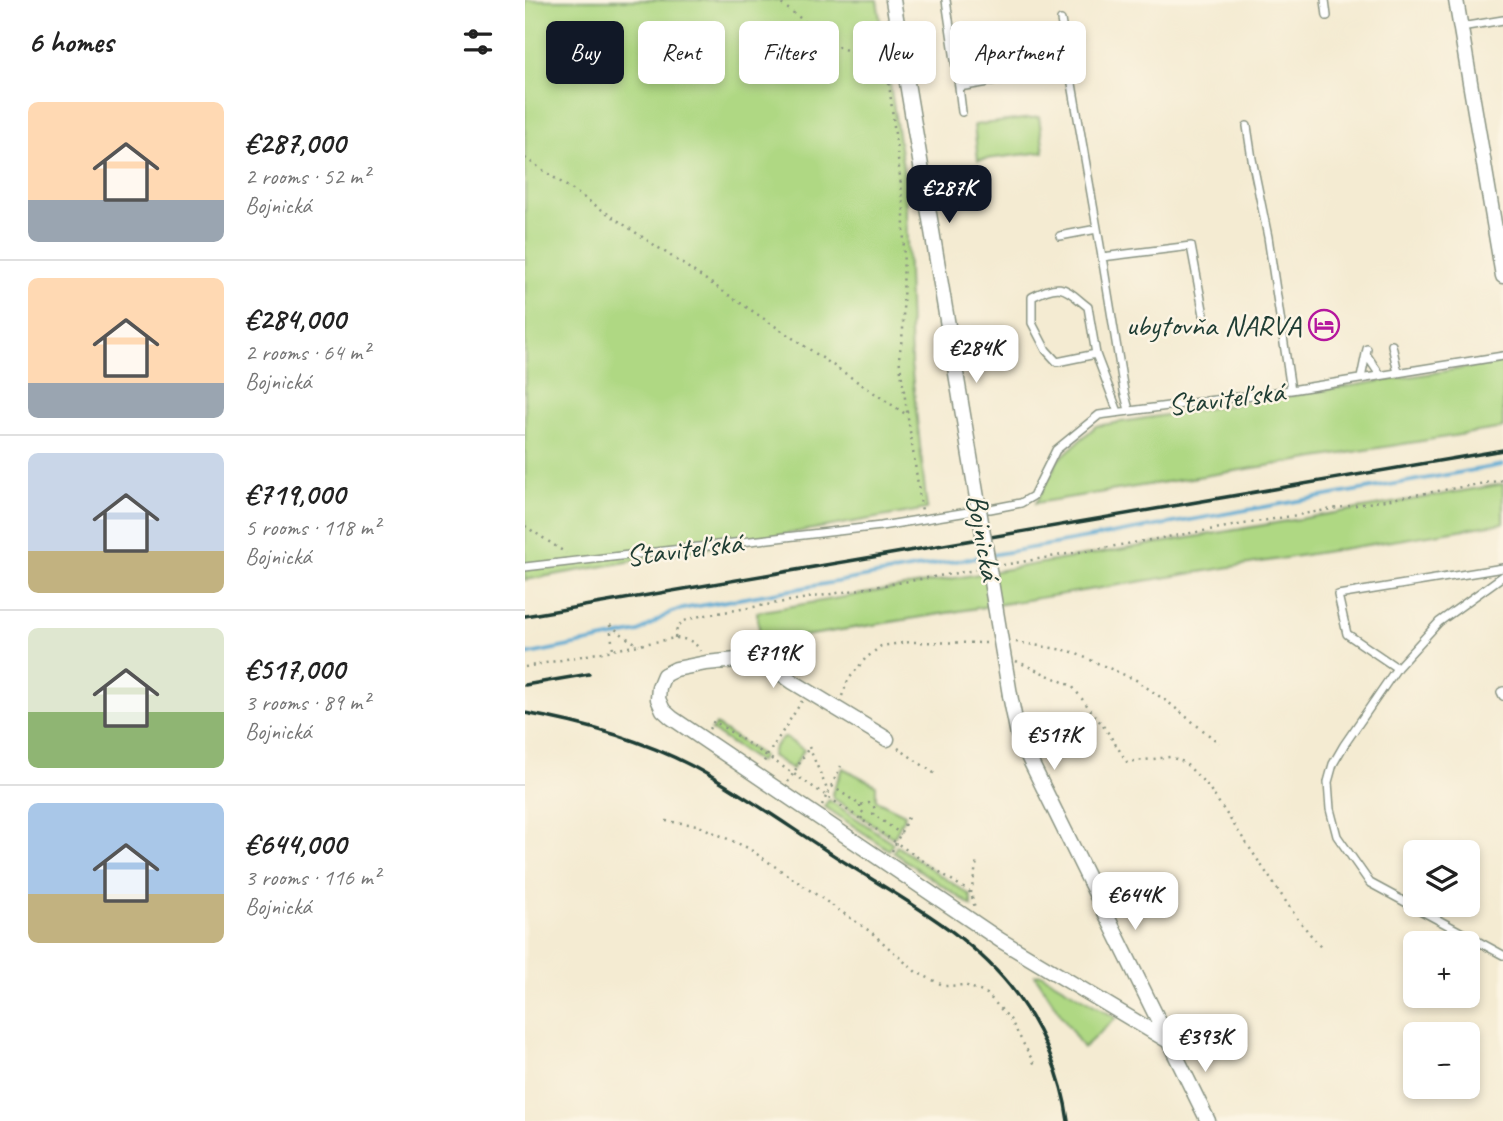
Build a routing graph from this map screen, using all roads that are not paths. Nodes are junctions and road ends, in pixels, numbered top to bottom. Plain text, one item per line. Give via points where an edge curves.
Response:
1 (893, 0) edge
2 (946, 0) edge
3 (1325, 0) edge
4 (1456, 0) edge
5 (1327, 16) dead end
6 (1503, 20) edge
7 (1461, 27) junction
8 (977, 84) edge
9 (1072, 84) edge
10 (959, 87) junction
11 (962, 112) dead end
12 (1247, 126) dead end
13 (1097, 229) junction
14 (1060, 236) dead end
15 (1102, 257) junction
16 (1503, 276) edge
17 (1204, 314) dead end
18 (1392, 345) dead end
19 (1096, 354) junction
20 (1503, 356) edge
21 (1398, 373) junction
22 (1380, 375) junction
23 (1361, 378) junction
24 (1291, 390) junction
25 (1129, 410) junction
26 (1118, 412) junction
27 (990, 509) dead end
28 (968, 512) dead end
29 (525, 567) edge
30 (1503, 568) edge
31 (1503, 576) edge
32 (1397, 667) junction
33 (887, 739) road end
34 (1503, 955) edge
35 (1170, 1042) junction
36 (1208, 1121) edge

1 - 35 street, Bojnická, bridge via 1018,735
2 - 10 lane
3 - 5 lane
4 - 7 street
6 - 7 lane
7 - 16 street
8 - 10 lane
9 - 13 lane
10 - 11 lane
12 - 24 lane
13 - 14 lane
13 - 15 lane
15 - 17 lane via 1191,246
15 - 25 lane
18 - 21 lane
19 - 19 lane via 1088,307 1065,289 1048,289 1032,297 1032,323 1057,362
19 - 26 lane
20 - 21 lane, Staviteľská
21 - 22 lane, Staviteľská
22 - 23 lane, Staviteľská
22 - 23 lane via 1366,351
23 - 24 lane, Staviteľská
24 - 25 lane, Staviteľská
25 - 26 lane, Staviteľská
26 - 27 lane, Staviteľská via 1099,415 1055,450 1033,496
28 - 29 lane, Staviteľská
30 - 32 lane via 1338,595 1347,634
31 - 32 lane via 1439,622
32 - 34 lane via 1333,764 1328,782 1337,836 1370,883
33 - 35 street via 763,661 737,659 671,670 657,693 663,710 672,718 884,863
35 - 36 street, Bojnická

